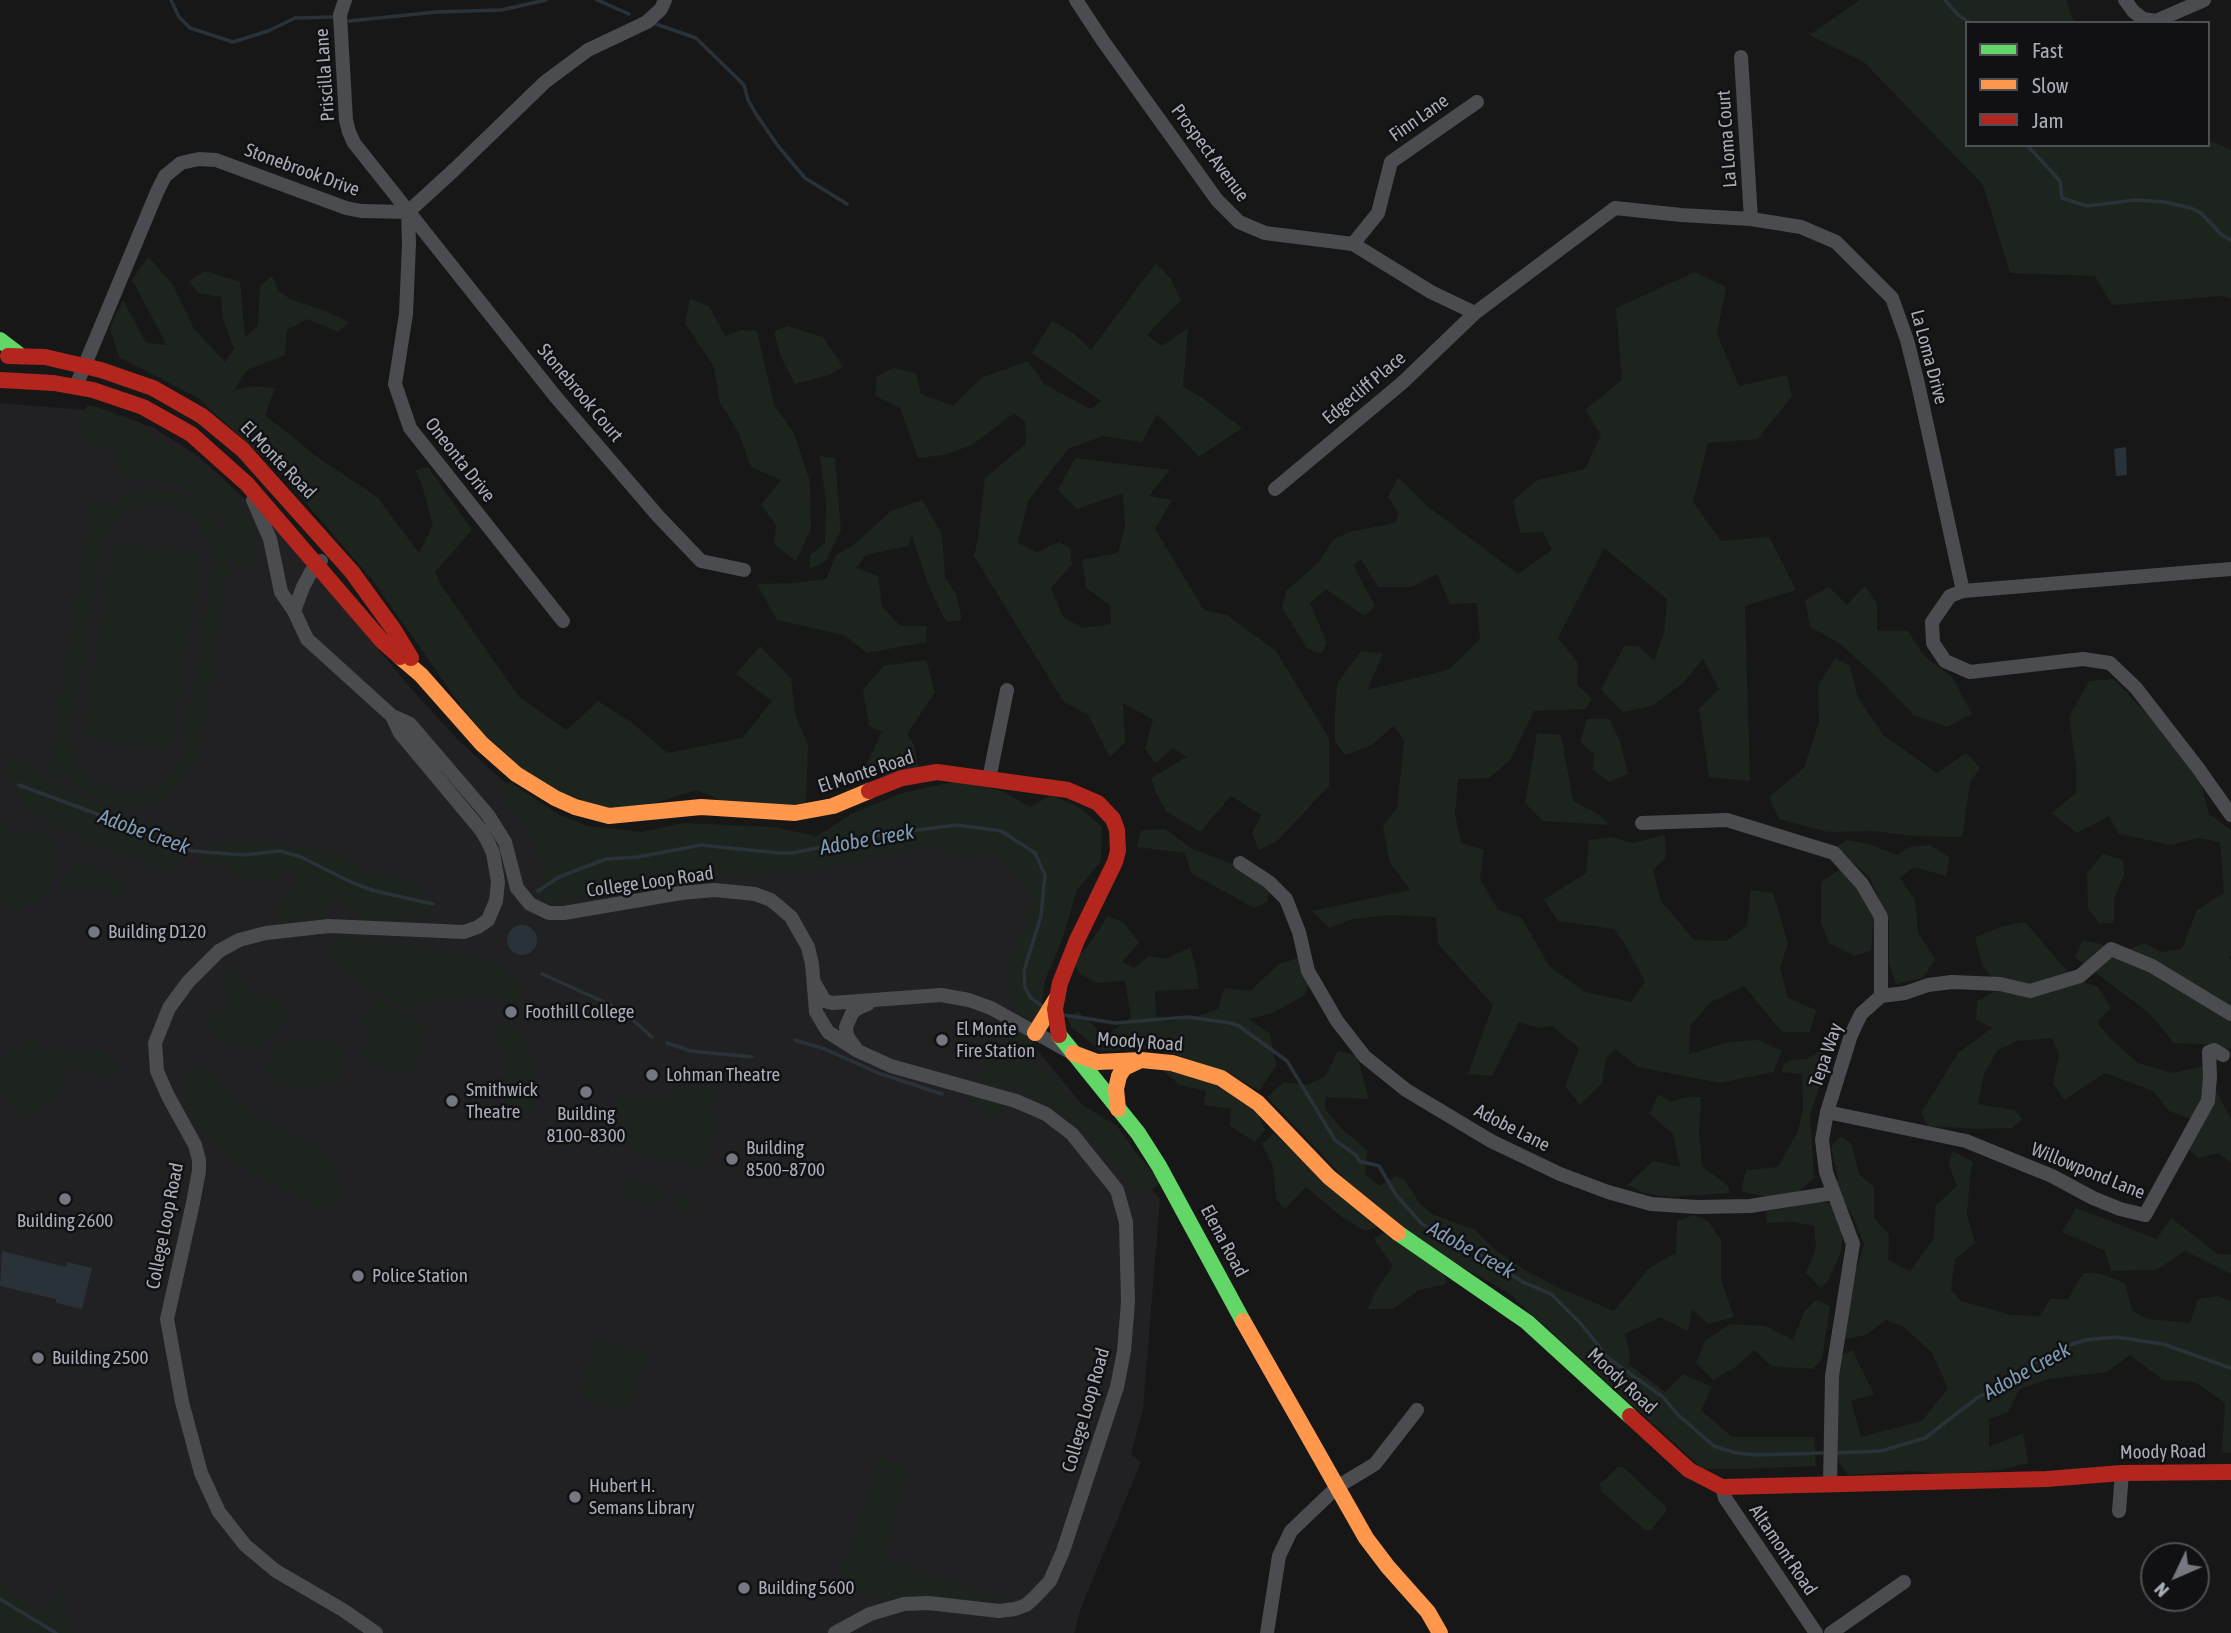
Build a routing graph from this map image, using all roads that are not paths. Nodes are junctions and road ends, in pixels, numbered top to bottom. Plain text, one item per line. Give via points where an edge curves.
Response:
1 (345, 0) edge
2 (665, 0) edge
3 (1076, 0) edge
4 (2125, 0) edge
5 (2204, 0) edge
6 (1741, 57) dead end
7 (1477, 102) dead end
8 (408, 212) junction
9 (1751, 219) junction
10 (1353, 244) junction
11 (1475, 313) junction
12 (0, 340) edge
13 (0, 356) edge
14 (21, 356) junction
15 (84, 365) junction
16 (0, 380) edge
17 (76, 386) junction
18 (219, 458) junction
19 (1275, 489) dead end
20 (332, 550) junction
21 (316, 565) junction
22 (2231, 569) edge
23 (744, 570) dead end
24 (1963, 591) junction
25 (294, 611) junction
26 (564, 621) dead end
27 (421, 675) junction
28 (1007, 690) dead end
29 (392, 716) junction
30 (989, 779) junction
31 (2231, 815) edge
32 (1642, 823) dead end
33 (1240, 863) dead end
34 (814, 980) junction
35 (1881, 996) junction
36 (1057, 997) junction
37 (877, 1001) junction
38 (2231, 1014) edge
39 (1035, 1033) junction
40 (858, 1051) junction
41 (1073, 1053) junction
42 (2223, 1055) dead end
43 (1140, 1060) junction
44 (1118, 1109) junction
45 (1828, 1112) junction
46 (1833, 1192) junction
47 (1417, 1410) dead end
48 (2231, 1472) edge
49 (2122, 1473) junction
50 (1830, 1485) junction
51 (1337, 1487) junction
52 (1722, 1487) junction
53 (2119, 1511) dead end
54 (1904, 1582) dead end
55 (376, 1633) edge
56 (835, 1633) edge
57 (1267, 1633) edge
58 (1440, 1633) edge
59 (1816, 1633) edge
60 (1831, 1633) edge

1 - 8 street, Priscilla Lane via 340,15 349,132
2 - 8 street via 647,22 588,50 545,82
3 - 10 street, Prospect Avenue via 1217,200 1239,222 1265,233
4 - 5 street via 2143,19 2156,20
6 - 9 street, La Loma Court
7 - 10 street, Finn Lane via 1391,162 1378,213
8 - 15 street, Stonebrook Drive via 346,208 216,160 181,163 165,176 157,192
8 - 23 street, Stonebrook Court via 658,516 701,561
8 - 26 street, Oneonta Drive via 406,314 395,384 410,428
9 - 11 street, La Loma Drive via 1615,208
9 - 24 street, La Loma Drive via 1801,227 1836,242 1892,298 1918,384
10 - 11 street, Prospect Avenue
11 - 19 street, Edgecliff Place via 1402,383
12 - 14 main road
13 - 14 main road, El Monte Road
14 - 15 main road, El Monte Road
15 - 17 street, Stonebrook Drive
15 - 20 main road, El Monte Road via 153,388 202,416 243,450
16 - 17 main road, El Monte Road
17 - 18 main road, El Monte Road via 143,407 191,434
18 - 21 main road, El Monte Road
18 - 25 street, College Loop Road via 256,507 270,539 281,592
20 - 21 street
20 - 27 main road, El Monte Road via 394,630
21 - 25 street
21 - 27 main road, El Monte Road via 382,640
22 - 24 street
24 - 31 street via 1950,596 1932,622 1933,643 1945,661 1970,673 2083,659 2110,663 2136,688
25 - 29 street, College Loop Road via 307,639
27 - 30 main road, El Monte Road via 499,760 555,798 593,813 625,816 701,807 795,813 833,806 920,774
28 - 30 street
29 - 34 street, College Loop Road via 410,724 488,815 505,842 517,888 530,904 549,913 564,913 697,891 755,894 771,900 791,917 808,947
29 - 55 street, College Loop Road via 400,733 488,842 498,893 488,920 464,932 329,926 239,940 219,951 188,982 169,1008 155,1043 157,1070 199,1160 167,1319 201,1473 219,1512 245,1545 276,1571
30 - 36 main road, El Monte Road via 1089,797 1106,809 1117,830 1115,862 1077,940
32 - 35 street via 1727,820 1834,853 1862,884 1881,917
33 - 46 street, Adobe Lane via 1286,899 1307,971 1365,1057 1406,1090 1491,1142 1560,1174 1651,1204 1750,1206
34 - 37 street, Elena Road via 828,1003
34 - 40 street, College Loop Road via 821,1023
35 - 38 street via 1952,982 2000,984 2030,991 2080,976 2110,949 2152,966
35 - 45 street, Tepa Way via 1861,1014 1851,1035
36 - 39 main road
36 - 41 main road, El Monte Road via 1056,1024
37 - 39 street, Elena Road via 941,995 969,1000
37 - 40 street, Elena Road via 858,1008 848,1020 848,1036
39 - 41 street, Elena Road
40 - 56 street, College Loop Road via 909,1072 1032,1107 1072,1134 1117,1190 1122,1205 1128,1302 1117,1387 1063,1551 1043,1590 1026,1605 999,1611 904,1604
41 - 43 main road, Moody Road via 1097,1062
41 - 44 main road, Elena Road
42 - 45 street, Willowpond Lane via 2209,1052 2208,1101 2145,1215 2120,1209 1966,1141
43 - 44 main road via 1119,1076
43 - 52 main road, Moody Road via 1172,1063 1221,1078 1258,1103 1339,1185 1433,1258 1527,1322 1689,1470
44 - 51 main road, Elena Road via 1173,1189
45 - 46 street, Tepa Way via 1822,1140
46 - 50 street, Tepa Way via 1853,1244 1832,1376
47 - 51 street via 1376,1464
48 - 49 main road, Moody Road
49 - 50 main road, Moody Road
49 - 53 street
50 - 52 main road, Moody Road
51 - 57 street via 1290,1531 1279,1556
51 - 58 main road, Elena Road via 1366,1538 1429,1612
52 - 59 street, Altamont Road
54 - 60 street

